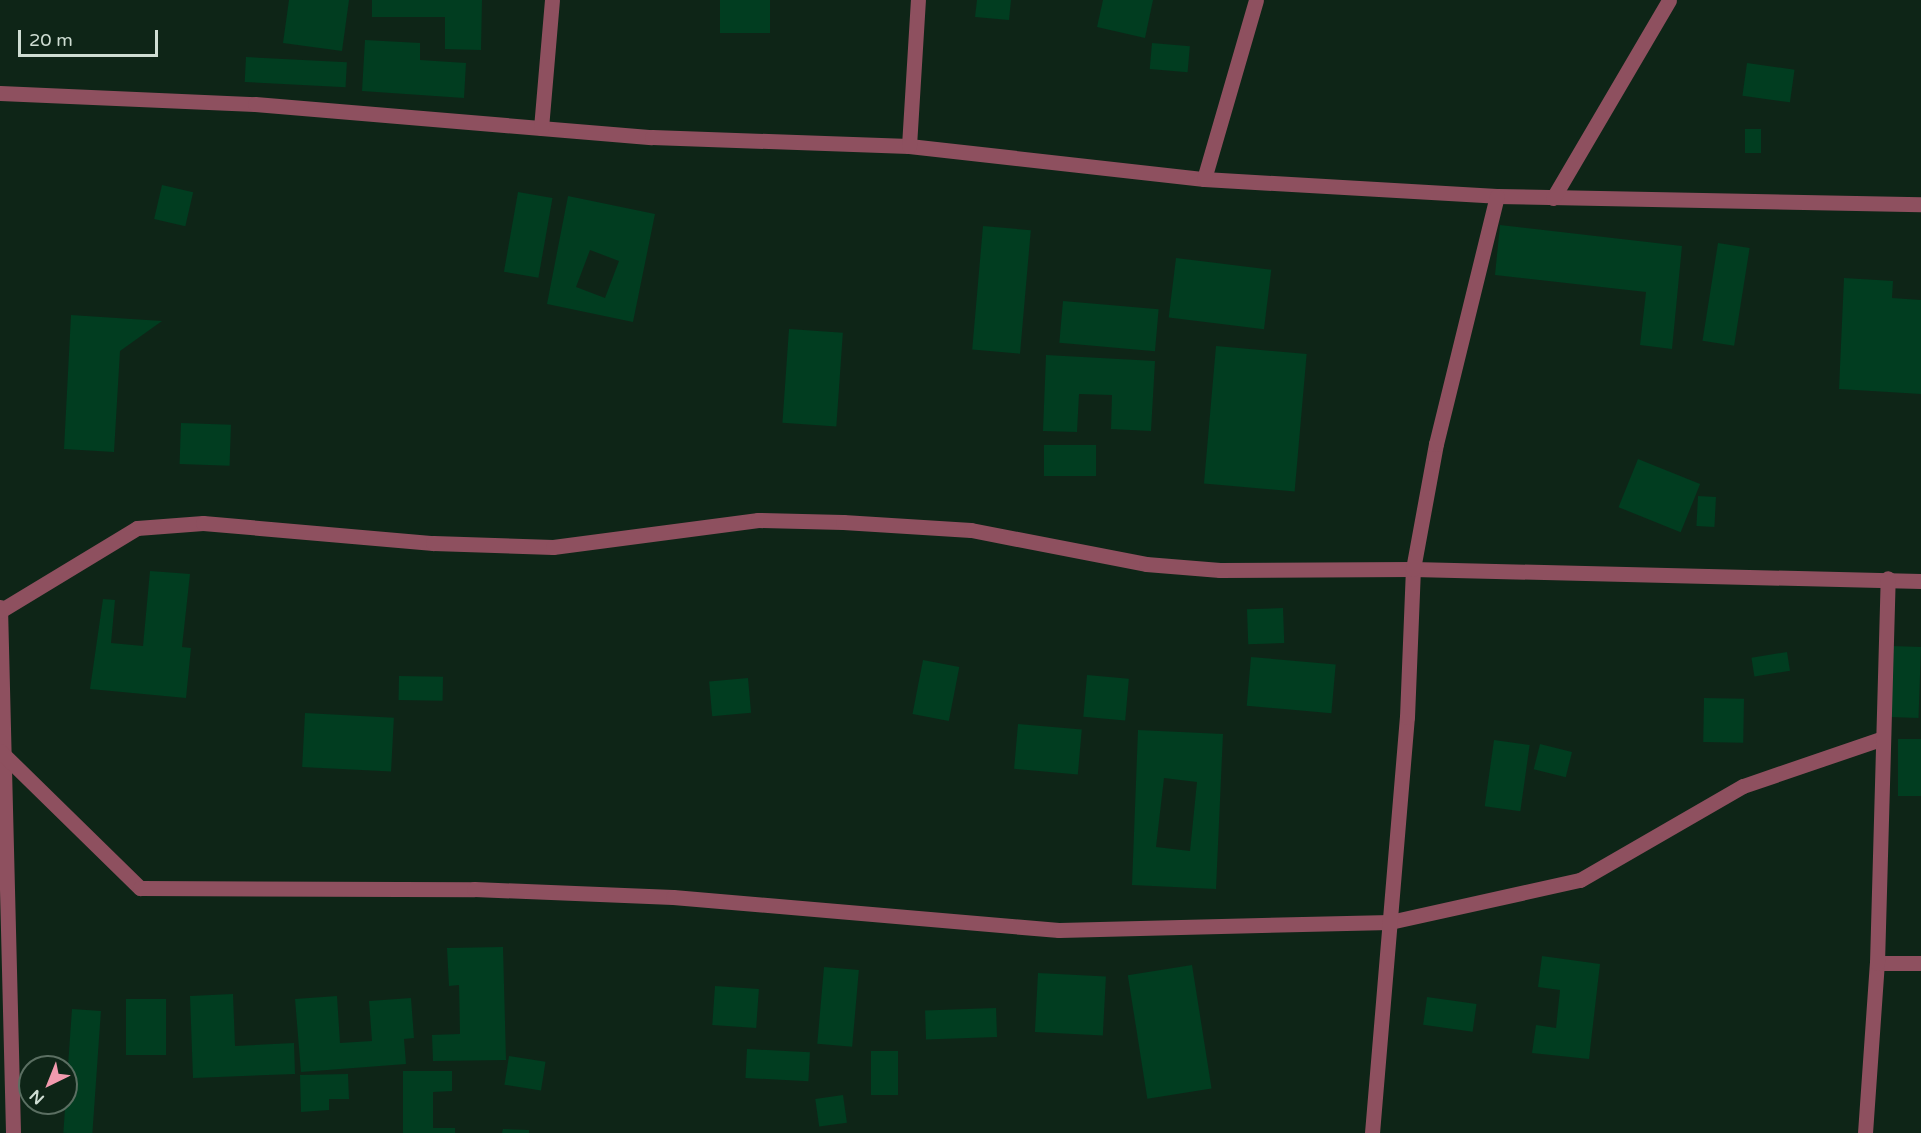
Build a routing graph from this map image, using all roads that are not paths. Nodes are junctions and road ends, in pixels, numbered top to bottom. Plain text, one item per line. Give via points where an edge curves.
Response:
1 (552, 0) edge
2 (918, 0) edge
3 (1257, 0) edge
4 (1669, 0) edge
5 (0, 93) edge
6 (541, 128) junction
7 (909, 146) junction
8 (1204, 179) junction
9 (1497, 196) junction
10 (1553, 198) junction
11 (1921, 204) edge
12 (1413, 569) junction
13 (1888, 578) junction
14 (1921, 581) edge
15 (0, 609) edge
16 (1883, 738) junction
17 (2, 751) edge
18 (1390, 922) junction
19 (1877, 963) junction
20 (1921, 963) edge
21 (13, 1133) edge
22 (1372, 1133) edge
23 (1865, 1133) edge

1 - 6 street
2 - 7 street
3 - 8 street
4 - 10 street
5 - 6 street via 255,104
6 - 7 street via 652,137
7 - 8 street
8 - 9 street
9 - 10 street
9 - 12 street via 1436,444
10 - 11 street
12 - 13 street
12 - 15 street via 1178,567 971,530 843,522 758,520 553,547 433,543 203,523 137,528
12 - 18 street via 1407,717
13 - 14 street
13 - 16 street
15 - 17 street
16 - 18 street via 1743,786 1580,880
16 - 19 street
17 - 18 street via 140,888 474,889 673,897 1059,930
17 - 21 street
18 - 22 street
19 - 20 street
19 - 23 street

